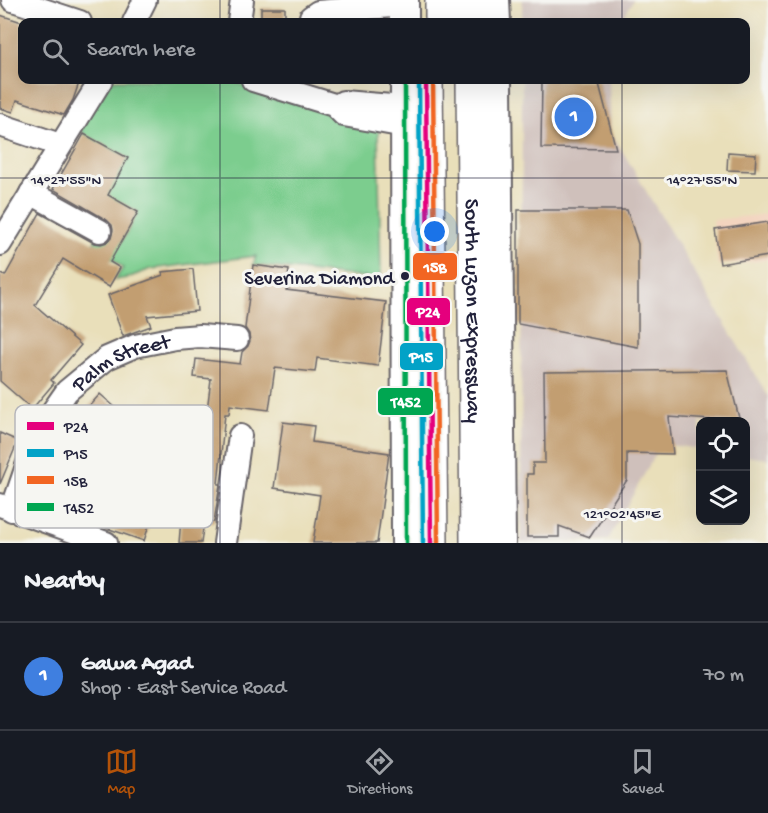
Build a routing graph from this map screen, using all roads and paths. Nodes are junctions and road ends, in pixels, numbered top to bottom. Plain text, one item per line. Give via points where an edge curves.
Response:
1 (13, 0) edge
2 (145, 0) edge
3 (242, 0) edge
4 (442, 0) edge
5 (462, 0) edge
6 (472, 0) edge
7 (495, 0) edge
8 (413, 10) edge
9 (311, 13) edge
10 (68, 18) edge
11 (136, 18) edge
12 (240, 18) edge
13 (442, 18) edge
14 (462, 18) edge
15 (473, 18) edge
16 (496, 18) edge
17 (99, 84) edge
18 (266, 84) edge
19 (426, 84) edge
20 (443, 84) edge
21 (463, 84) edge
22 (473, 84) edge
23 (497, 84) edge
24 (405, 104) edge
25 (0, 126) edge
26 (60, 146) junction
27 (31, 193) junction
28 (100, 231) dead end
29 (0, 244) edge
30 (237, 339) dead end
31 (58, 405) edge
32 (240, 436) dead end
33 (15, 487) edge
34 (6, 508) edge
35 (61, 528) edge
36 (97, 541) edge
37 (225, 543) edge
38 (405, 543) edge
39 (431, 543) edge
40 (446, 543) edge
41 (466, 543) edge
42 (477, 543) edge
43 (501, 543) edge

1 - 10 street
2 - 11 street
3 - 12 street
4 - 13 highway
5 - 14 highway
6 - 15 highway
7 - 16 main road
8 - 9 street
17 - 26 street
18 - 24 street via 334,105 345,101
19 - 39 highway, South Luzon Expressway
20 - 40 highway
21 - 41 highway
22 - 42 highway, South Luzon Expressway
23 - 43 main road
24 - 38 main road
25 - 26 street
26 - 27 street
27 - 28 street
27 - 29 street
30 - 31 street, Palm Street via 200,336 135,346 107,358 68,391
32 - 37 street
33 - 34 street, Palm Street
35 - 36 street

